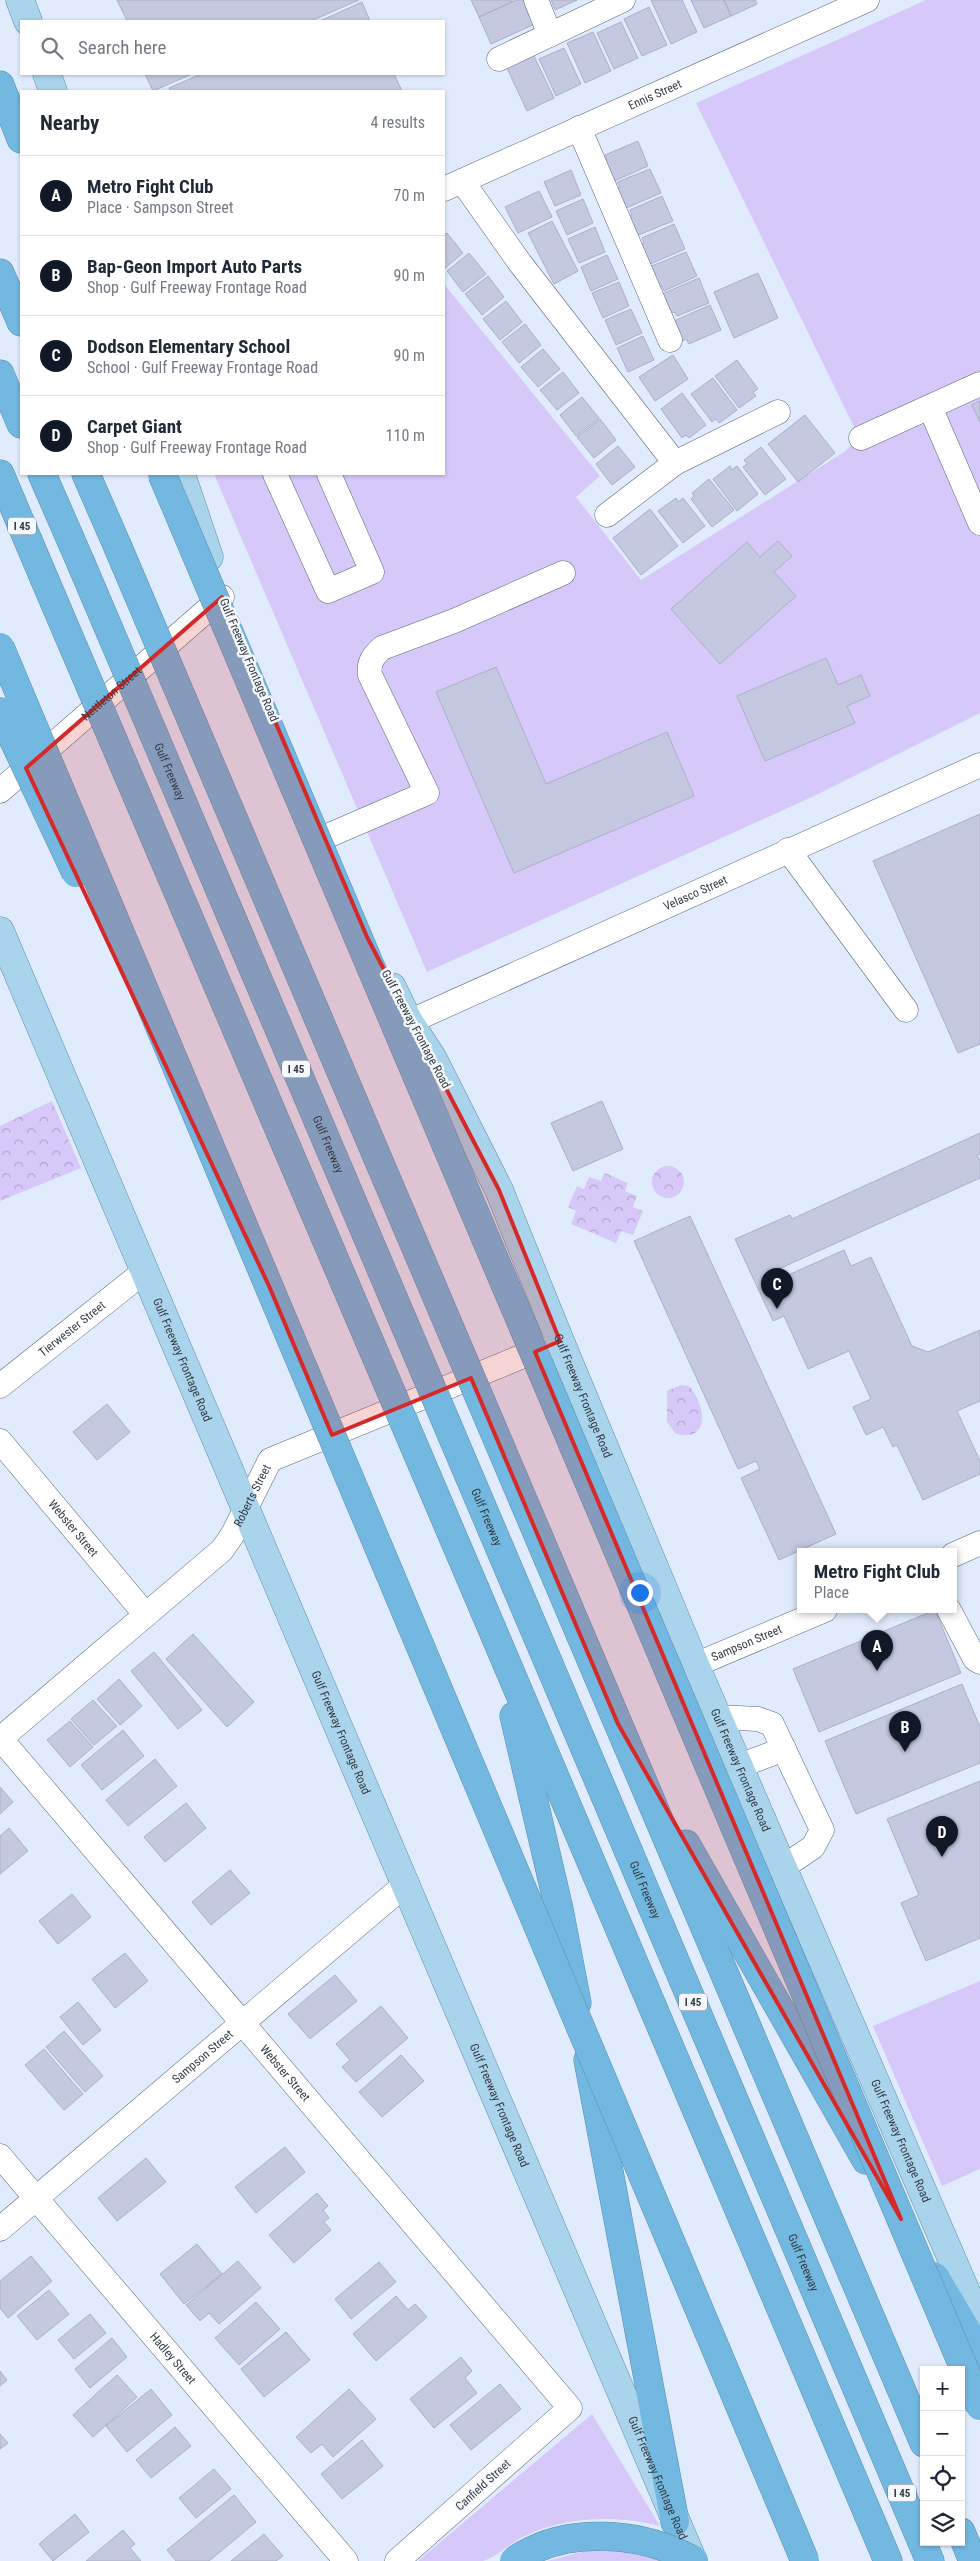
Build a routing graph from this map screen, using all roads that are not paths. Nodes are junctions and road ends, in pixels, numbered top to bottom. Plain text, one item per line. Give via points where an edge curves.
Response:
1 (20, 0) edge
2 (536, 0) edge
3 (623, 0) edge
4 (867, 0) edge
5 (28, 20) edge
6 (550, 35) junction
7 (499, 59) dead end
8 (47, 75) edge
9 (0, 85) edge
10 (53, 90) edge
11 (579, 128) junction
12 (20, 136) edge
13 (453, 185) edge
14 (0, 273) edge
15 (20, 320) edge
16 (670, 340) dead end
17 (0, 374) edge
18 (980, 384) edge
19 (930, 407) junction
20 (778, 412) dead end
21 (20, 422) edge
22 (861, 438) dead end
23 (675, 463) junction
24 (0, 474) edge
25 (42, 475) edge
26 (86, 475) edge
27 (162, 475) edge
28 (181, 475) edge
29 (275, 475) edge
30 (329, 475) edge
31 (607, 515) dead end
32 (980, 523) edge
33 (563, 573) dead end
34 (222, 597) junction
35 (0, 648) edge
36 (0, 711) edge
37 (980, 764) edge
38 (0, 791) edge
39 (325, 837) junction
40 (788, 850) junction
41 (0, 931) edge
42 (906, 1010) dead end
43 (409, 1022) junction
44 (145, 1271) junction
45 (269, 1286) junction
46 (560, 1341) junction
47 (0, 1386) edge
48 (0, 1441) edge
49 (245, 1509) junction
50 (980, 1543) edge
51 (957, 1553) edge
52 (818, 1613) edge
53 (951, 1613) edge
54 (146, 1615) junction
55 (498, 1644) junction
56 (980, 1662) edge
57 (696, 1665) junction
58 (718, 1717) junction
59 (618, 1724) junction
60 (0, 1738) edge
61 (784, 1749) junction
62 (739, 1766) junction
63 (782, 1867) junction
64 (406, 1883) junction
65 (241, 2022) junction
66 (0, 2156) edge
67 (35, 2199) junction
68 (0, 2229) edge
69 (980, 2324) edge
70 (980, 2353) edge
71 (980, 2406) edge
72 (570, 2408) joint
73 (920, 2434) edge
74 (675, 2522) junction
75 (965, 2541) edge
76 (346, 2561) edge
77 (397, 2561) edge
78 (514, 2561) edge
79 (694, 2561) edge
80 (805, 2561) edge
81 (888, 2561) edge
82 (930, 2561) edge
83 (974, 2561) edge

1 - 5 main road
2 - 6 street
3 - 6 street
4 - 11 street, Ennis Street
6 - 7 street
8 - 10 main road
9 - 12 highway
11 - 13 street, Ennis Street
11 - 16 street
13 - 23 street via 520,262
14 - 15 highway
17 - 21 highway
18 - 19 street
19 - 22 street
19 - 32 street
20 - 23 street
23 - 31 street
24 - 55 highway, I 45, bridge
25 - 82 highway, Gulf Freeway / I 45, bridge
26 - 59 highway, bridge
27 - 71 highway, bridge
28 - 34 main road, Gulf Freeway Frontage Road
29 - 30 street via 328,591 372,572
33 - 39 street via 454,621 382,648 373,656 370,675 426,793
34 - 38 street, Nettleton Street
34 - 39 main road, Gulf Freeway Frontage Road
35 - 45 highway, bridge
36 - 45 highway, bridge
37 - 40 street, Velasco Street
39 - 43 main road, Gulf Freeway Frontage Road via 367,937
40 - 42 street
40 - 43 street, Velasco Street
41 - 44 main road, Gulf Freeway Frontage Road
43 - 46 main road, Gulf Freeway Frontage Road via 433,1059 499,1190
44 - 47 street, Tierwester Street
44 - 49 main road, Gulf Freeway Frontage Road
45 - 80 highway, bridge
46 - 49 street, Roberts Street via 270,1460
46 - 57 main road, Gulf Freeway Frontage Road
48 - 54 street, Webster Street
49 - 54 street, Roberts Street via 222,1550
49 - 64 main road, Gulf Freeway Frontage Road
50 - 51 street
52 - 57 street, Sampson Street
53 - 56 street via 975,1659
54 - 60 street, Roberts Street
55 - 74 highway via 559,1909
55 - 81 highway, I 45
57 - 58 main road, Gulf Freeway Frontage Road
58 - 61 street via 758,1719 772,1724
58 - 62 main road, Gulf Freeway Frontage Road
59 - 70 highway via 804,2055
59 - 73 highway
60 - 65 street, Webster Street
61 - 62 street
61 - 63 street via 822,1830 812,1847
62 - 63 main road, Gulf Freeway Frontage Road
63 - 69 main road, Gulf Freeway Frontage Road
64 - 65 street, Sampson Street
64 - 74 main road, Gulf Freeway Frontage Road
65 - 67 street, Sampson Street
65 - 72 street, Webster Street
66 - 67 street, Hadley Street
67 - 68 street, Sampson Street
67 - 76 street, Hadley Street
72 - 77 street, Canfield Street
74 - 79 main road, Gulf Freeway Frontage Road
75 - 83 highway
78 - 79 highway, bridge via 527,2552 564,2540 586,2537 653,2542

